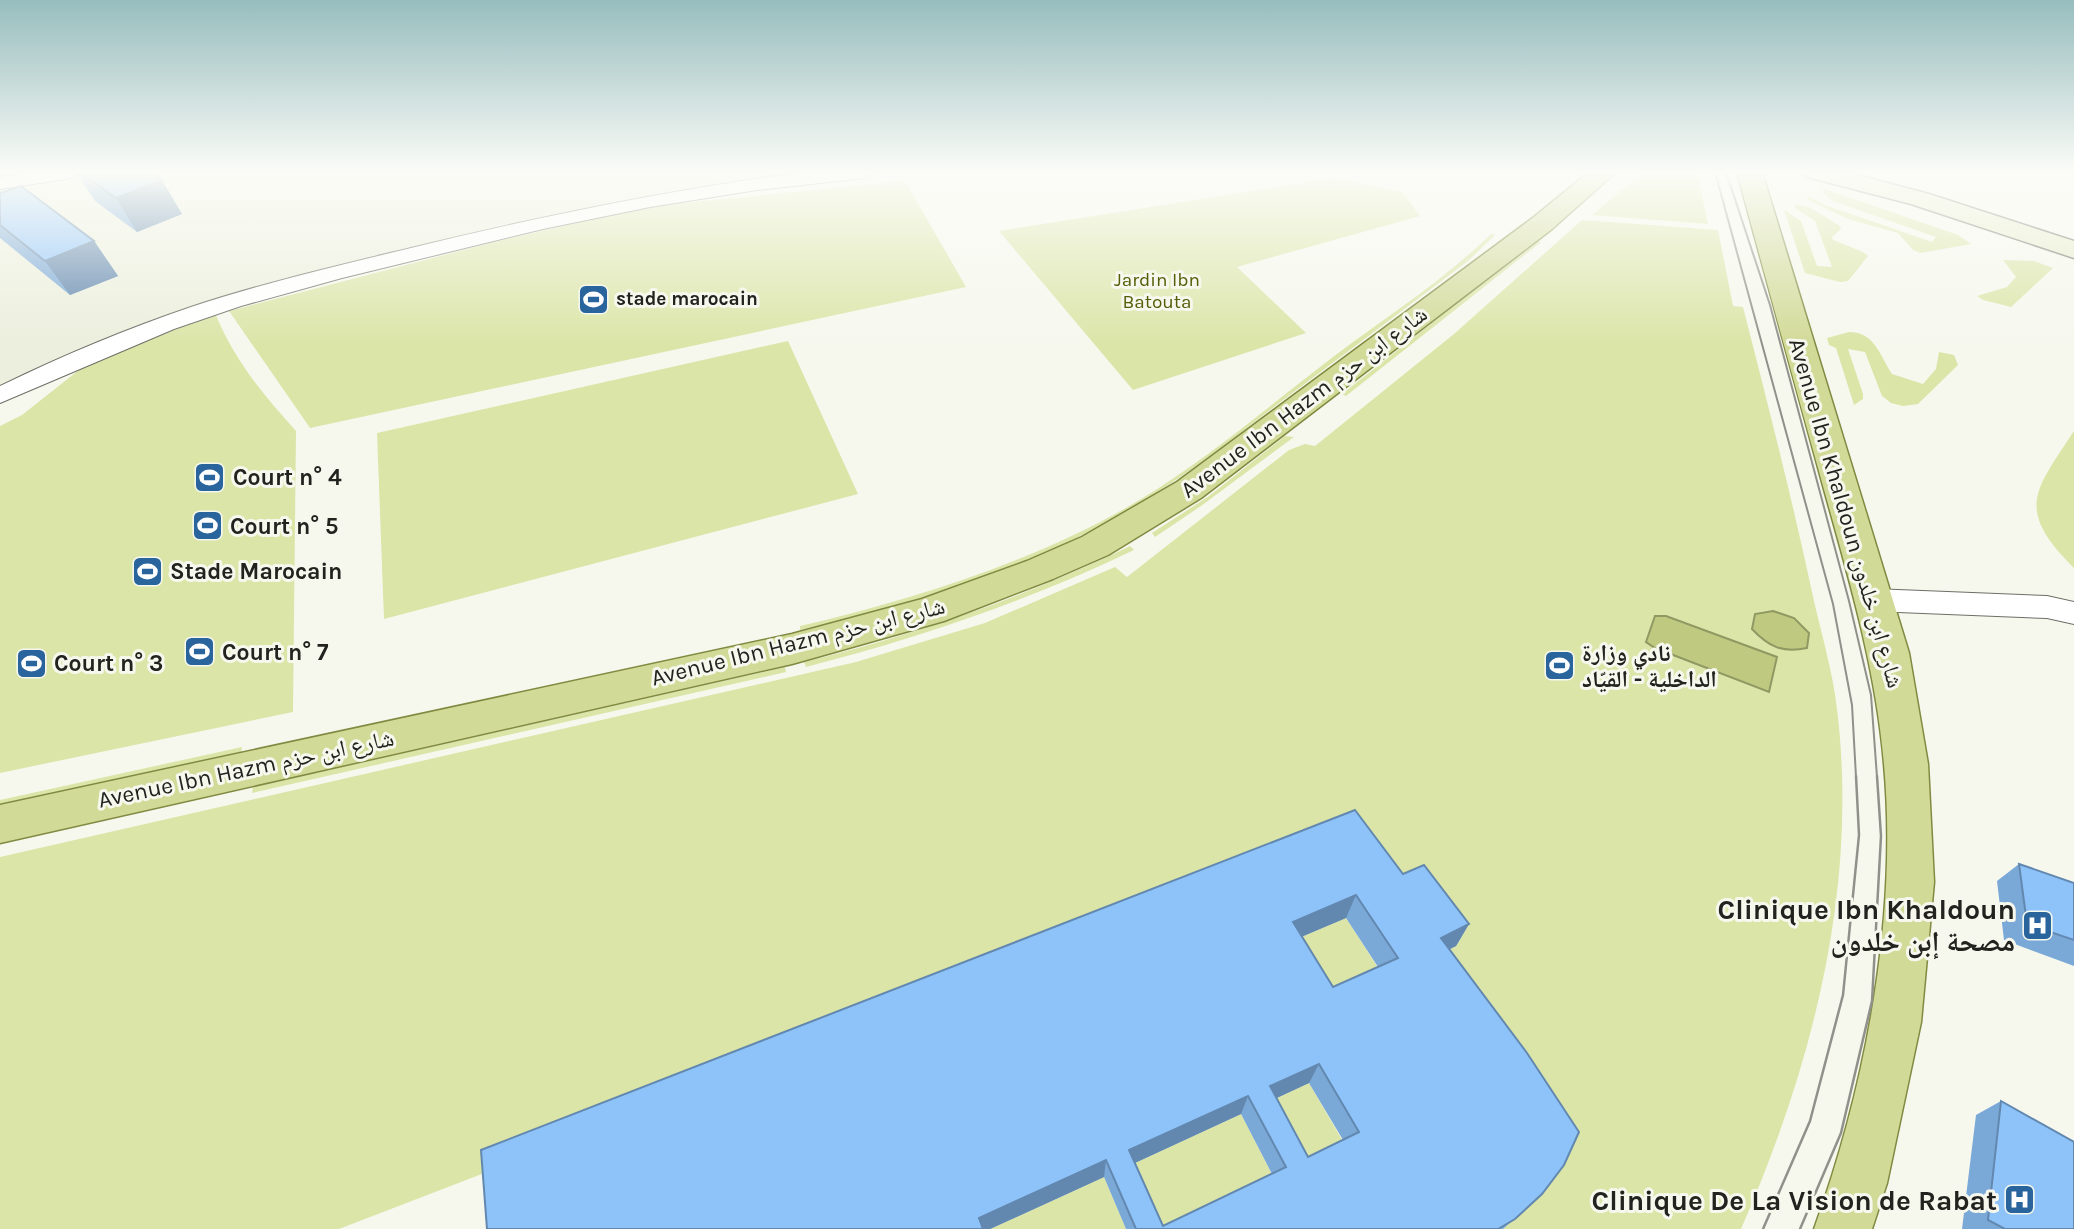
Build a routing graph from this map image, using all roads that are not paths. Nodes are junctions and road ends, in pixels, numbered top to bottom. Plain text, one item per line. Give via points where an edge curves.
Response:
1 (516, 229) edge
2 (1535, 229) edge
3 (1766, 229) edge
4 (2012, 229) edge
5 (2074, 250) edge
6 (0, 395) edge
7 (1873, 600) junction
8 (2074, 612) edge
9 (0, 824) edge
10 (1843, 1229) edge

1 - 6 street via 337,273 167,323
2 - 9 main road, Avenue Ibn Hazm شارع ابن حزم via 1189,490 1095,546 1040,570 930,611 792,649
3 - 7 main road, Avenue Ibn Khaldoun شارع ابن خلدون
4 - 5 main road
7 - 8 street
7 - 10 main road, Avenue Ibn Khaldoun شارع ابن خلدون via 1889,653 1902,727 1911,882 1896,1022 1869,1143

